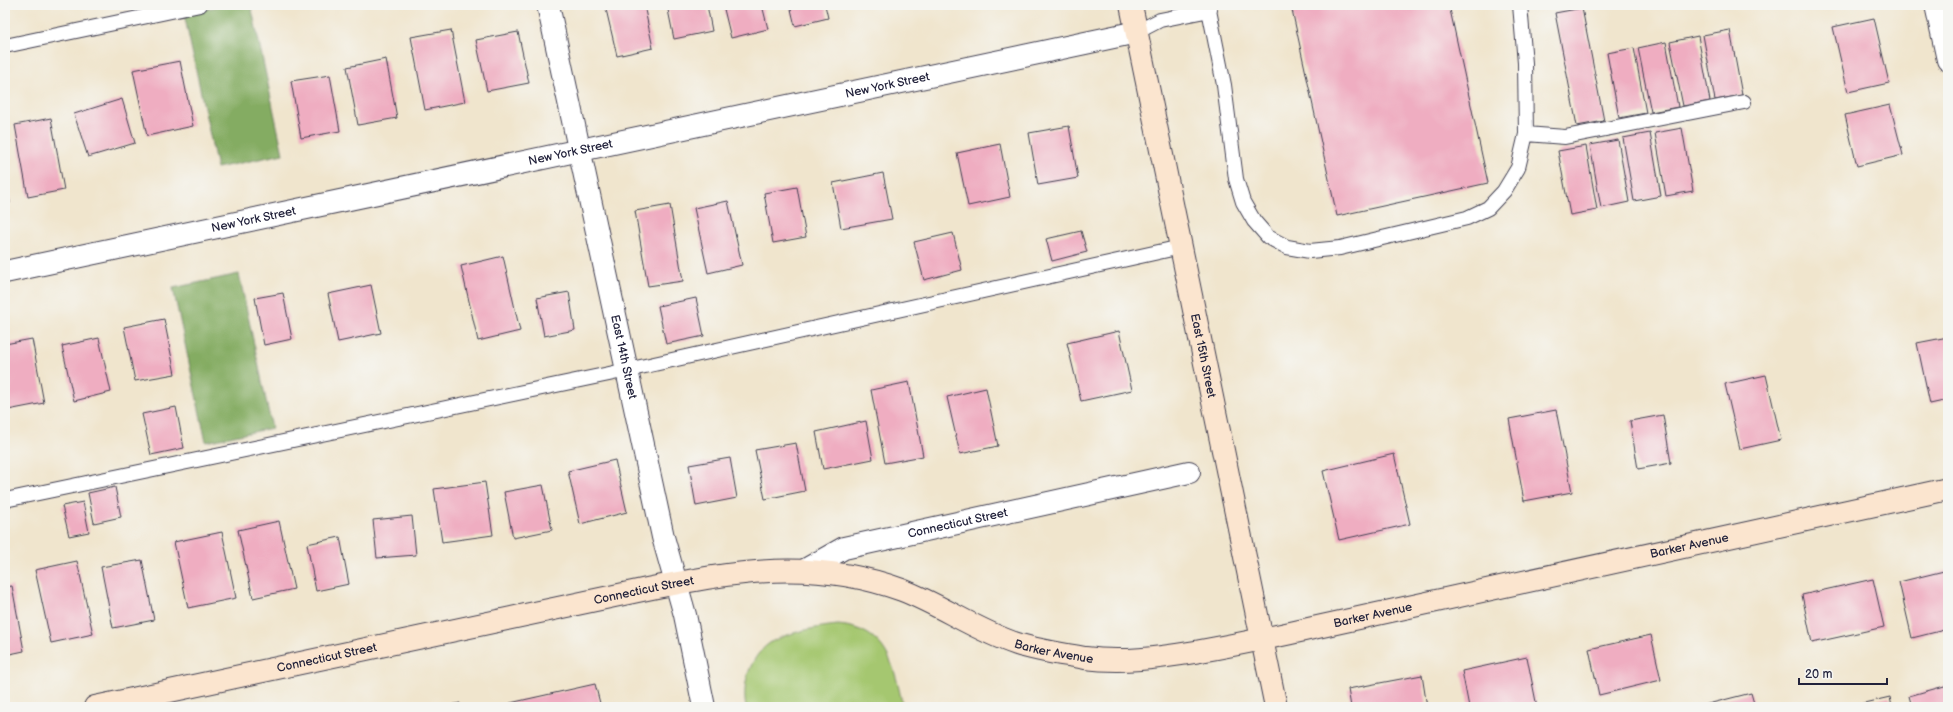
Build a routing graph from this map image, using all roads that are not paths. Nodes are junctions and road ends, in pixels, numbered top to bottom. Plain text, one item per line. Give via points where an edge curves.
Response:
1 (200, 5) edge
2 (548, 5) edge
3 (1131, 5) edge
4 (1520, 5) edge
5 (1936, 5) edge
6 (1209, 7) edge
7 (1137, 32) junction
8 (5, 46) edge
9 (1948, 60) edge
10 (1744, 102) dead end
11 (1526, 134) junction
12 (581, 150) junction
13 (1181, 248) junction
14 (5, 272) edge
15 (627, 370) junction
16 (1189, 472) dead end
17 (1948, 489) edge
18 (5, 500) edge
19 (805, 570) junction
20 (676, 583) junction
21 (1262, 639) junction
22 (95, 707) edge
23 (704, 707) edge
24 (1276, 707) edge

1 - 8 lane
2 - 12 street, East 14th Street
3 - 7 street, East 15th Street
4 - 11 lane
5 - 9 street
6 - 7 lane via 1160,20
6 - 11 lane via 1224,85 1236,179 1243,202 1254,222 1268,237 1287,247 1310,251 1340,248 1467,218 1488,208 1504,191 1518,168
7 - 12 street, New York Street
7 - 13 street, East 15th Street
10 - 11 lane via 1565,136
12 - 14 street, New York Street
12 - 15 street, East 14th Street
13 - 15 lane
13 - 21 street, East 15th Street
15 - 18 lane
15 - 20 street, East 14th Street via 662,537
16 - 19 street, Connecticut Street via 844,548
17 - 21 street, Barker Avenue
19 - 20 street, Connecticut Street via 733,574
19 - 21 street, Barker Avenue via 862,579 901,590 1017,644 1086,658 1120,661 1155,658
20 - 22 street, Connecticut Street
20 - 23 street, East 14th Street
21 - 24 street, East 15th Street

